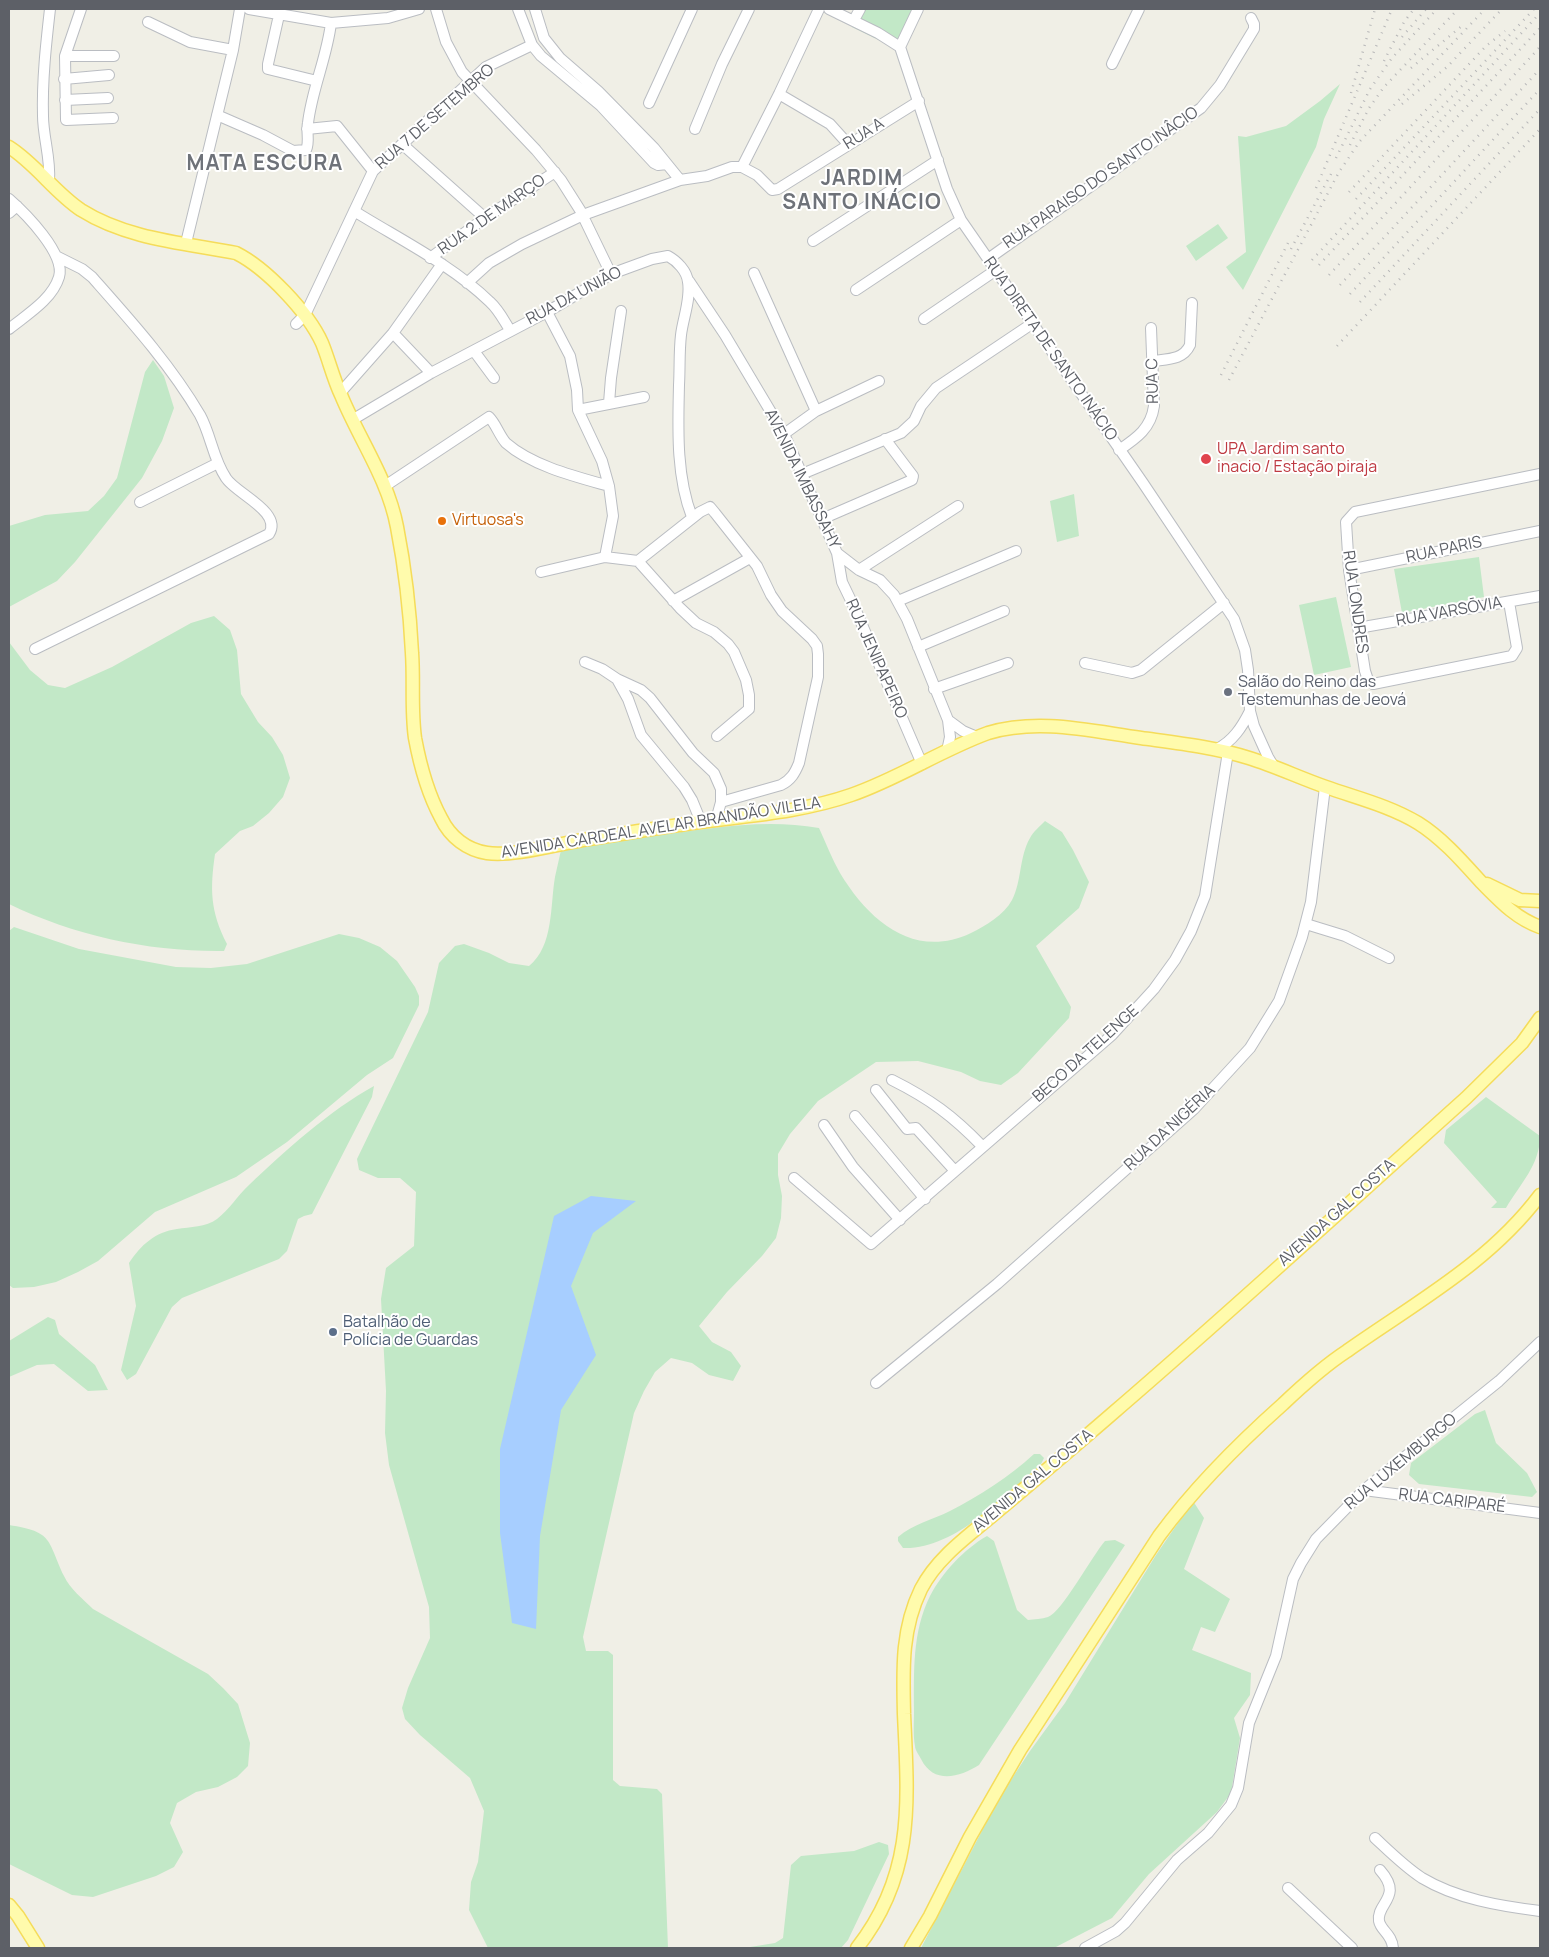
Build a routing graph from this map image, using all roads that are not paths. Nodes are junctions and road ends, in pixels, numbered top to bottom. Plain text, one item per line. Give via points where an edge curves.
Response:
1 (50, 9) edge
2 (81, 9) edge
3 (240, 9) edge
4 (249, 9) edge
5 (419, 9) edge
6 (436, 9) edge
7 (518, 9) edge
8 (536, 9) edge
9 (692, 9) edge
10 (749, 9) edge
11 (819, 9) edge
12 (829, 9) edge
13 (860, 9) edge
14 (918, 9) edge
15 (1140, 9) edge
16 (386, 13) edge
17 (279, 15) junction
18 (1251, 18) dead end
19 (854, 20) junction
20 (148, 22) dead end
21 (332, 23) junction
22 (532, 45) junction
23 (900, 47) junction
24 (233, 50) junction
25 (65, 56) junction
26 (114, 56) dead end
27 (1112, 64) dead end
28 (109, 75) dead end
29 (64, 79) junction
30 (470, 81) junction
31 (317, 82) junction
32 (779, 94) junction
33 (108, 98) dead end
34 (65, 100) junction
35 (919, 101) junction
36 (649, 103) dead end
37 (217, 115) junction
38 (113, 118) dead end
39 (695, 128) dead end
40 (307, 129) junction
41 (402, 144) junction
42 (848, 144) junction
43 (9, 147) edge
44 (938, 160) junction
45 (666, 164) junction
46 (742, 166) junction
47 (373, 171) junction
48 (555, 172) junction
49 (680, 180) junction
50 (48, 181) junction
51 (9, 199) edge
52 (13, 210) edge
53 (354, 211) junction
54 (583, 216) junction
55 (485, 218) junction
56 (961, 220) junction
57 (814, 241) dead end
58 (186, 243) junction
59 (56, 256) junction
60 (430, 258) junction
61 (988, 259) junction
62 (442, 264) junction
63 (996, 270) junction
64 (754, 273) dead end
65 (611, 274) junction
66 (688, 280) junction
67 (466, 283) junction
68 (856, 290) dead end
69 (1192, 303) dead end
70 (621, 311) dead end
71 (547, 312) junction
72 (924, 319) dead end
73 (301, 320) junction
74 (1033, 322) junction
75 (1152, 328) dead end
76 (9, 329) edge
77 (510, 330) junction
78 (393, 334) junction
79 (474, 351) junction
80 (1153, 361) junction
81 (431, 373) junction
82 (494, 378) dead end
83 (879, 381) dead end
84 (340, 393) junction
85 (644, 397) dead end
86 (610, 403) junction
87 (578, 410) junction
88 (816, 411) junction
89 (352, 420) junction
90 (784, 434) junction
91 (885, 439) junction
92 (1120, 450) junction
93 (218, 463) junction
94 (802, 474) junction
95 (1540, 474) edge
96 (386, 486) junction
97 (609, 486) junction
98 (140, 502) dead end
99 (958, 506) dead end
100 (692, 517) junction
101 (822, 519) junction
102 (1540, 531) edge
103 (1016, 551) dead end
104 (837, 553) junction
105 (605, 557) junction
106 (750, 558) junction
107 (638, 561) junction
108 (859, 570) junction
109 (1349, 570) junction
110 (541, 572) dead end
111 (1540, 596) edge
112 (673, 601) junction
113 (898, 601) junction
114 (1509, 602) junction
115 (1224, 603) junction
116 (1004, 611) dead end
117 (1358, 628) junction
118 (918, 647) junction
119 (35, 649) dead end
120 (586, 662) dead end
121 (1008, 663) dead end
122 (1085, 663) dead end
123 (617, 679) junction
124 (934, 689) junction
125 (1250, 711) junction
126 (948, 720) junction
127 (717, 736) dead end
128 (977, 737) junction
129 (1223, 750) junction
130 (947, 751) junction
131 (922, 764) junction
132 (1274, 766) junction
133 (1325, 786) junction
134 (721, 802) junction
135 (716, 820) junction
136 (701, 822) junction
137 (1482, 882) junction
138 (1540, 901) edge
139 (1306, 924) junction
140 (1540, 927) edge
141 (1389, 958) dead end
142 (1540, 1018) edge
143 (1540, 1030) edge
144 (892, 1080) dead end
145 (876, 1090) dead end
146 (855, 1116) dead end
147 (824, 1125) dead end
148 (1430, 1130) junction
149 (982, 1146) junction
150 (955, 1171) junction
151 (794, 1178) dead end
152 (1540, 1186) edge
153 (925, 1199) junction
154 (1537, 1200) edge
155 (900, 1220) junction
156 (1540, 1342) edge
157 (876, 1383) dead end
158 (1364, 1490) junction
159 (1540, 1513) edge
160 (1375, 1838) dead end
161 (1380, 1870) dead end
162 (1288, 1888) dead end
163 (9, 1905) edge
164 (1540, 1911) edge
165 (38, 1948) edge
166 (857, 1948) edge
167 (911, 1948) edge
168 (1085, 1948) edge
169 (1352, 1948) edge
170 (1393, 1948) edge

1 - 50 street via 42,86
2 - 25 street
3 - 24 street
4 - 17 street
5 - 16 street
6 - 30 street via 450,52
7 - 22 street
8 - 45 street via 544,38 555,52 598,91
9 - 36 street
10 - 39 street
11 - 32 street
12 - 19 street
13 - 19 street
14 - 23 street
15 - 27 street
16 - 21 street
17 - 21 street
17 - 31 street via 268,69
18 - 61 street, RUA PARAISO DO SANTO INÂCIO via 1254,29 1220,85 1201,108
19 - 23 street
20 - 24 street via 190,42
21 - 31 street
22 - 30 street, RUA 7 DE SETEMBRO via 486,67
22 - 45 street via 551,66 601,106 651,160 658,165
23 - 35 street, RUA DIRETA DE SANTO INÁCIO
24 - 37 street
25 - 26 street
25 - 29 street
28 - 29 street
29 - 34 street
30 - 41 street, RUA 7 DE SETEMBRO
30 - 48 street
31 - 40 street
32 - 42 street via 830,124
32 - 46 street
33 - 34 street
34 - 38 street via 66,120
35 - 42 street, RUA A
35 - 44 street, RUA DIRETA DE SANTO INÁCIO
37 - 40 street via 293,151 304,151 308,146
37 - 58 street
40 - 47 street via 338,126
41 - 47 street, RUA 7 DE SETEMBRO
41 - 55 street
42 - 46 street, RUA A via 778,189 772,190
43 - 50 main road, AVENIDA CARDEAL AVELAR BRANDÃO VILELA
44 - 56 street, RUA DIRETA DE SANTO INÁCIO
44 - 57 street
45 - 49 street
46 - 49 street
47 - 53 street, RUA 7 DE SETEMBRO
48 - 54 street
48 - 55 street, RUA 2 DE MARÇO
49 - 54 street
50 - 58 main road, AVENIDA CARDEAL AVELAR BRANDÃO VILELA via 80,209 115,227
51 - 52 street
52 - 59 street via 47,241
53 - 60 street
53 - 73 street, RUA 7 DE SETEMBRO
54 - 65 street
54 - 67 street via 522,244 489,263
55 - 60 street, RUA 2 DE MARÇO
56 - 61 street, RUA DIRETA DE SANTO INÁCIO
56 - 68 street
58 - 73 main road, AVENIDA CARDEAL AVELAR BRANDÃO VILELA via 236,254 264,270
59 - 76 street via 59,277 51,291
59 - 93 street via 92,276 164,362 205,424
60 - 62 street
61 - 63 street, RUA DIRETA DE SANTO INÁCIO
62 - 67 street
62 - 78 street, RUA 2 DE MARÇO
63 - 72 street
63 - 74 street, RUA DIRETA DE SANTO INÁCIO
64 - 88 street
65 - 66 street, RUA DA UNIÃO via 668,256 679,264
65 - 71 street, RUA DA UNIÃO
66 - 90 street, AVENIDA IMBASSAHY
66 - 100 street via 681,336 679,447
67 - 77 street via 491,302
69 - 80 street via 1187,350 1178,357
70 - 86 street
71 - 77 street, RUA DA UNIÃO
71 - 87 street via 570,356
73 - 84 main road, AVENIDA CARDEAL AVELAR BRANDÃO VILELA via 321,341
74 - 91 street via 944,382 926,398 908,428
74 - 92 street, RUA DIRETA DE SANTO INÁCIO
75 - 80 street, RUA C
77 - 79 street, RUA DA UNIÃO
78 - 81 street
78 - 84 street, RUA 2 DE MARÇO
79 - 81 street, RUA DA UNIÃO
79 - 82 street
80 - 92 street, RUA C via 1153,414 1140,436
81 - 89 street, RUA DA UNIÃO
83 - 88 street
84 - 89 main road, AVENIDA CARDEAL AVELAR BRANDÃO VILELA
85 - 86 street
86 - 87 street
87 - 97 street via 602,461
88 - 90 street
89 - 96 main road, AVENIDA CARDEAL AVELAR BRANDÃO VILELA
90 - 94 street, AVENIDA IMBASSAHY
91 - 94 street
91 - 101 street via 912,474 912,480
92 - 115 street, RUA DIRETA DE SANTO INÁCIO
93 - 98 street
93 - 119 street via 227,480 263,509 272,524 269,534
94 - 101 street, AVENIDA IMBASSAHY
95 - 109 street, RUA LONDRES via 1356,512 1346,522
96 - 97 street via 488,417 510,446 569,474
96 - 136 main road, AVENIDA CARDEAL AVELAR BRANDÃO VILELA via 397,528 408,613 417,744 435,805 444,825 455,838 478,851 498,854
97 - 105 street via 613,516
99 - 108 street
100 - 106 street via 710,506
100 - 107 street
101 - 104 street, AVENIDA IMBASSAHY
102 - 109 street, RUA PARIS
103 - 113 street
104 - 108 street, AVENIDA IMBASSAHY
104 - 131 street, RUA JENIPAPEIRO via 842,582
105 - 107 street
105 - 110 street
106 - 112 street
106 - 134 street via 782,611 812,639 818,654 818,677 795,774 782,785
107 - 112 street
108 - 113 street, AVENIDA IMBASSAHY via 880,580
109 - 117 street, RUA LONDRES
111 - 114 street, RUA VARSŌVIA
112 - 127 street via 696,623 724,640 742,670 749,709
113 - 118 street, AVENIDA IMBASSAHY
114 - 117 street, RUA VARSŌVIA
114 - 117 street, RUA LONDRES via 1517,648 1512,656 1378,684 1368,680
115 - 122 street via 1141,670 1132,673
115 - 125 street, RUA DIRETA DE SANTO INÁCIO via 1234,619 1245,650
116 - 118 street
118 - 124 street, AVENIDA IMBASSAHY
120 - 123 street
121 - 124 street
123 - 134 street via 640,690 714,773 722,789
123 - 136 street via 641,735 684,787
124 - 126 street, AVENIDA IMBASSAHY
125 - 129 street
125 - 132 street, RUA DIRETA DE SANTO INÁCIO via 1259,739
126 - 128 street
126 - 130 street, AVENIDA IMBASSAHY via 950,737
128 - 129 main road, AVENIDA CARDEAL AVELAR BRANDÃO VILELA via 1006,728 1048,725
128 - 130 main road, AVENIDA CARDEAL AVELAR BRANDÃO VILELA
129 - 132 main road, AVENIDA CARDEAL AVELAR BRANDÃO VILELA
129 - 149 street, BECO DA TELENGE via 1205,896 1175,960 1154,989 1112,1035
130 - 131 main road, AVENIDA CARDEAL AVELAR BRANDÃO VILELA
131 - 135 main road, AVENIDA CARDEAL AVELAR BRANDÃO VILELA via 825,803
132 - 133 main road, AVENIDA CARDEAL AVELAR BRANDÃO VILELA
133 - 137 main road, AVENIDA CARDEAL AVELAR BRANDÃO VILELA via 1393,810 1417,823 1440,840
133 - 139 street, RUA DA NIGÉRIA
134 - 135 street
135 - 136 main road, AVENIDA CARDEAL AVELAR BRANDÃO VILELA
137 - 138 main road, AVENIDA CARDEAL AVELAR BRANDÃO VILELA via 1520,900
137 - 140 main road, AVENIDA CARDEAL AVELAR BRANDÃO VILELA via 1510,910
139 - 141 street via 1346,936
139 - 157 street, RUA DA NIGÉRIA via 1279,1001 1250,1048 1226,1076 1194,1109 997,1284
142 - 148 main road, AVENIDA GAL COSTA via 1495,1071
143 - 148 main road, AVENIDA GAL COSTA via 1528,1047 1483,1091
144 - 149 street via 932,1102
145 - 150 street via 905,1128 916,1128
146 - 153 street
147 - 155 street via 853,1167
148 - 166 main road, AVENIDA GAL COSTA via 1114,1412 956,1546 931,1573 912,1613 902,1666 907,1782 904,1844 891,1888
149 - 150 street, BECO DA TELENGE
150 - 153 street, BECO DA TELENGE
151 - 155 street, BECO DA TELENGE via 871,1244
152 - 154 main road
153 - 155 street, BECO DA TELENGE
154 - 167 main road via 1474,1264 1345,1352 1299,1389 1215,1468 1180,1508 1020,1750
156 - 158 street, RUA LUXEMBURGO via 1499,1381
158 - 159 street, RUA CARIPARÉ
158 - 168 street, RUA LUXEMBURGO via 1316,1539 1293,1579 1276,1656 1249,1723 1238,1788 1231,1806 1177,1860 1125,1923
160 - 164 street via 1422,1877 1444,1889 1467,1898
161 - 170 street via 1386,1876 1390,1891 1379,1917 1392,1939
162 - 169 street
163 - 165 main road

